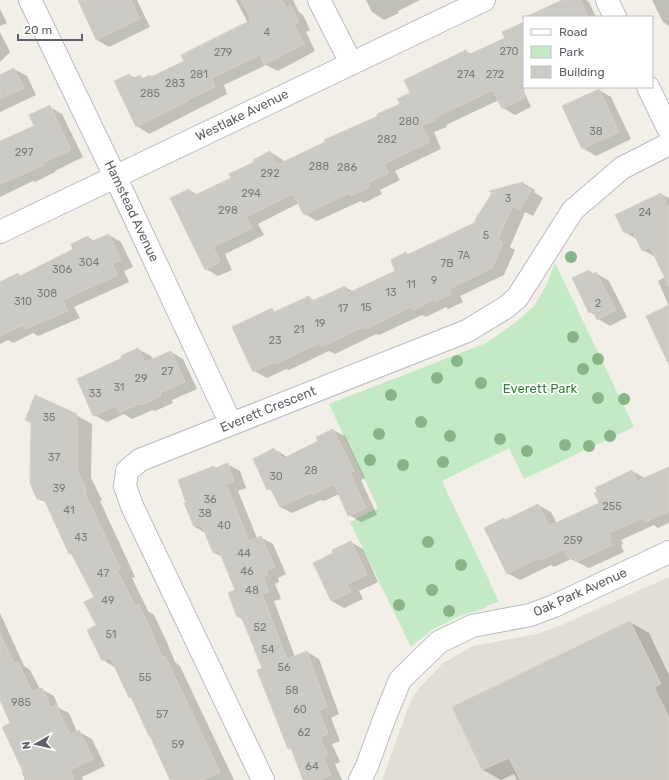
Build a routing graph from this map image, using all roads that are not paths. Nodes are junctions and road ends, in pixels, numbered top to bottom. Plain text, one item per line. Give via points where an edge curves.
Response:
1 (30, 0) edge
2 (319, 0) edge
3 (484, 0) edge
4 (607, 0) edge
5 (615, 16) edge
6 (351, 63) junction
7 (648, 88) edge
8 (669, 130) edge
9 (669, 144) edge
10 (115, 176) junction
11 (0, 232) edge
12 (231, 424) junction
13 (669, 552) edge
14 (263, 780) edge
15 (360, 780) edge

1 - 10 street, Hamstead Avenue
2 - 6 street
3 - 6 street, Westlake Avenue
4 - 5 street
6 - 10 street, Westlake Avenue
7 - 8 street
9 - 12 street, Everett Crescent via 622,168 573,210 517,298 505,308 467,331
10 - 11 street, Westlake Avenue
10 - 12 street, Hamstead Avenue
12 - 14 street, Everett Crescent via 140,460 127,471 125,486 132,506
13 - 15 street, Oak Park Avenue via 554,606 530,615 472,626 439,642 400,680

